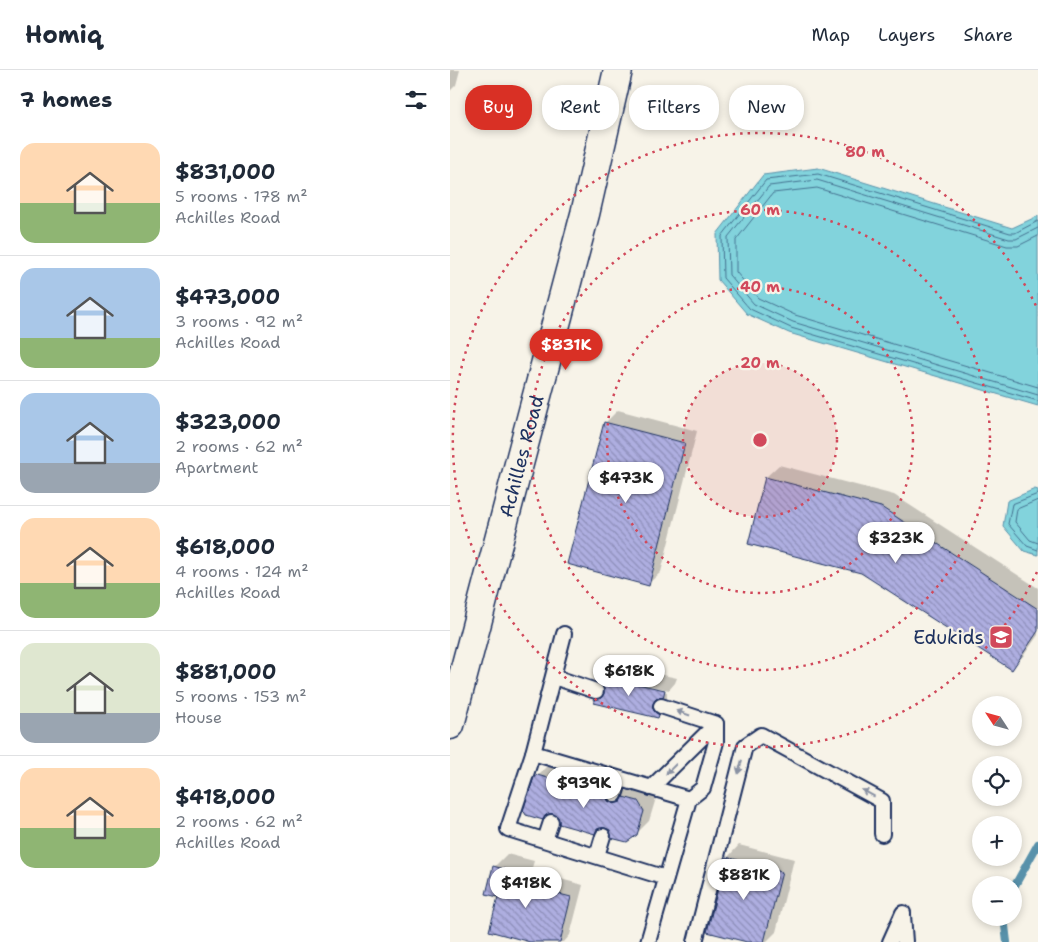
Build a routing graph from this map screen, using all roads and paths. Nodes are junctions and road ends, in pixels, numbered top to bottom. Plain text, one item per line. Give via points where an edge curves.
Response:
1 (618, 70) edge
2 (564, 634) dead end
3 (554, 677) junction
4 (596, 691) dead end
5 (661, 706) dead end
6 (716, 724) junction
7 (450, 725) edge
8 (533, 753) junction
9 (570, 764) junction
10 (620, 779) junction
11 (564, 782) dead end
12 (652, 788) junction
13 (615, 795) dead end
14 (689, 799) junction
15 (551, 822) dead end
16 (882, 834) dead end
17 (603, 836) dead end
18 (545, 840) junction
19 (597, 856) junction
20 (666, 878) junction
21 (648, 942) edge
22 (695, 942) edge
23 (890, 942) edge
24 (905, 942) edge

1 - 7 street, Achilles Road via 585,214
2 - 3 lane
3 - 4 lane
3 - 8 lane
6 -> 5 lane
6 -> 12 lane
6 - 14 lane via 716,742 703,788
8 - 9 lane
8 - 18 lane via 508,829
9 - 10 lane
9 - 11 lane
10 - 12 lane
10 - 13 lane
12 - 14 lane
14 - 20 lane
15 - 18 lane
16 -> 22 lane via 882,801 760,735 745,746
17 - 19 lane
18 - 19 lane
19 - 20 lane
20 - 21 lane
23 - 24 lane via 903,914

